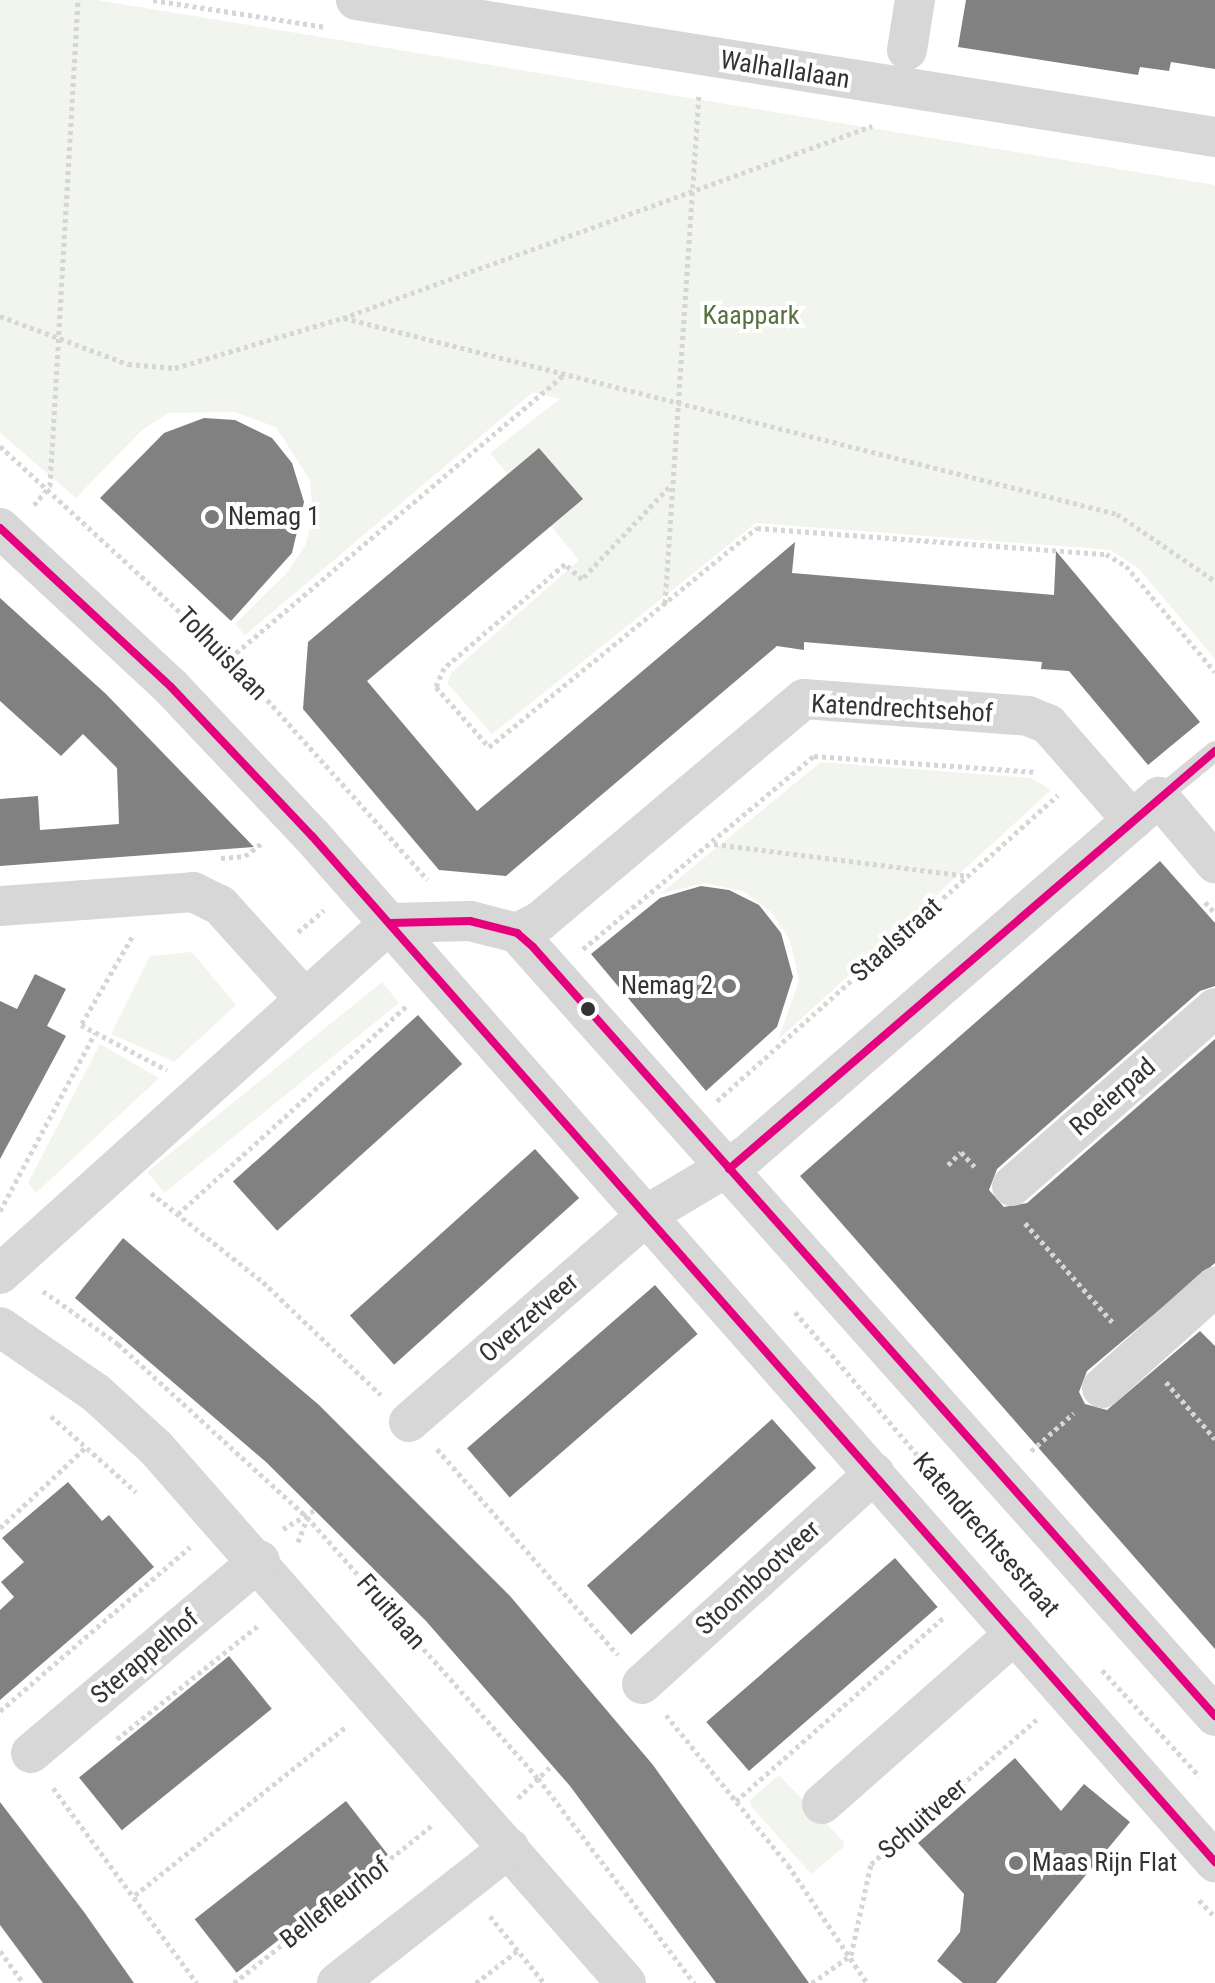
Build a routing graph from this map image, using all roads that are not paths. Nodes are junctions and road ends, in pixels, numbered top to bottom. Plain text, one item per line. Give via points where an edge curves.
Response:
1 (356, 0) edge
2 (915, 0) edge
3 (908, 70) junction
4 (1215, 137) edge
5 (0, 528) edge
6 (1215, 751) edge
7 (1145, 809) junction
8 (1215, 863) edge
9 (0, 906) edge
10 (470, 921) junction
11 (390, 923) junction
12 (517, 933) junction
13 (428, 988) junction
14 (304, 998) junction
15 (1215, 1008) edge
16 (729, 1169) junction
17 (1005, 1193) road end
18 (648, 1214) junction
19 (0, 1274) edge
20 (1215, 1287) edge
21 (0, 1327) edge
22 (1102, 1388) road end
23 (409, 1422) road end
24 (889, 1463) junction
25 (269, 1546) junction
26 (1015, 1634) junction
27 (642, 1684) road end
28 (1215, 1716) edge
29 (38, 1765) road end
30 (822, 1804) dead end
31 (509, 1848) junction
32 (1215, 1862) edge
33 (337, 1983) edge
34 (626, 1983) edge

1 - 3 street, Walhallalaan
2 - 3 street
3 - 4 street, Walhallalaan
5 - 11 street via 171,687
6 - 7 lane
7 - 8 street, Katendrechtsehof
7 - 12 street, Katendrechtsehof via 1048,724 1028,716 804,699 539,922
7 - 16 street
9 - 14 street via 193,892 220,905
10 - 11 street
10 - 12 street
10 - 13 street via 451,927 439,946
11 - 13 street, Katendrechtsestraat
11 - 14 street
12 - 16 street, Katendrechtsestraat
13 - 18 street, Katendrechtsestraat
14 - 19 street
15 - 17 street, Roeierpad
16 - 18 street
16 - 28 street, Katendrechtsestraat
18 - 23 street, Overzetveer
18 - 24 street, Katendrechtsestraat
20 - 22 street
21 - 25 street via 96,1393
24 - 26 street, Katendrechtsestraat
24 - 27 street, Stoombootveer
25 - 29 street, Sterappelhof
25 - 31 street
26 - 30 street
26 - 32 street, Katendrechtsestraat
31 - 33 street
31 - 34 street

